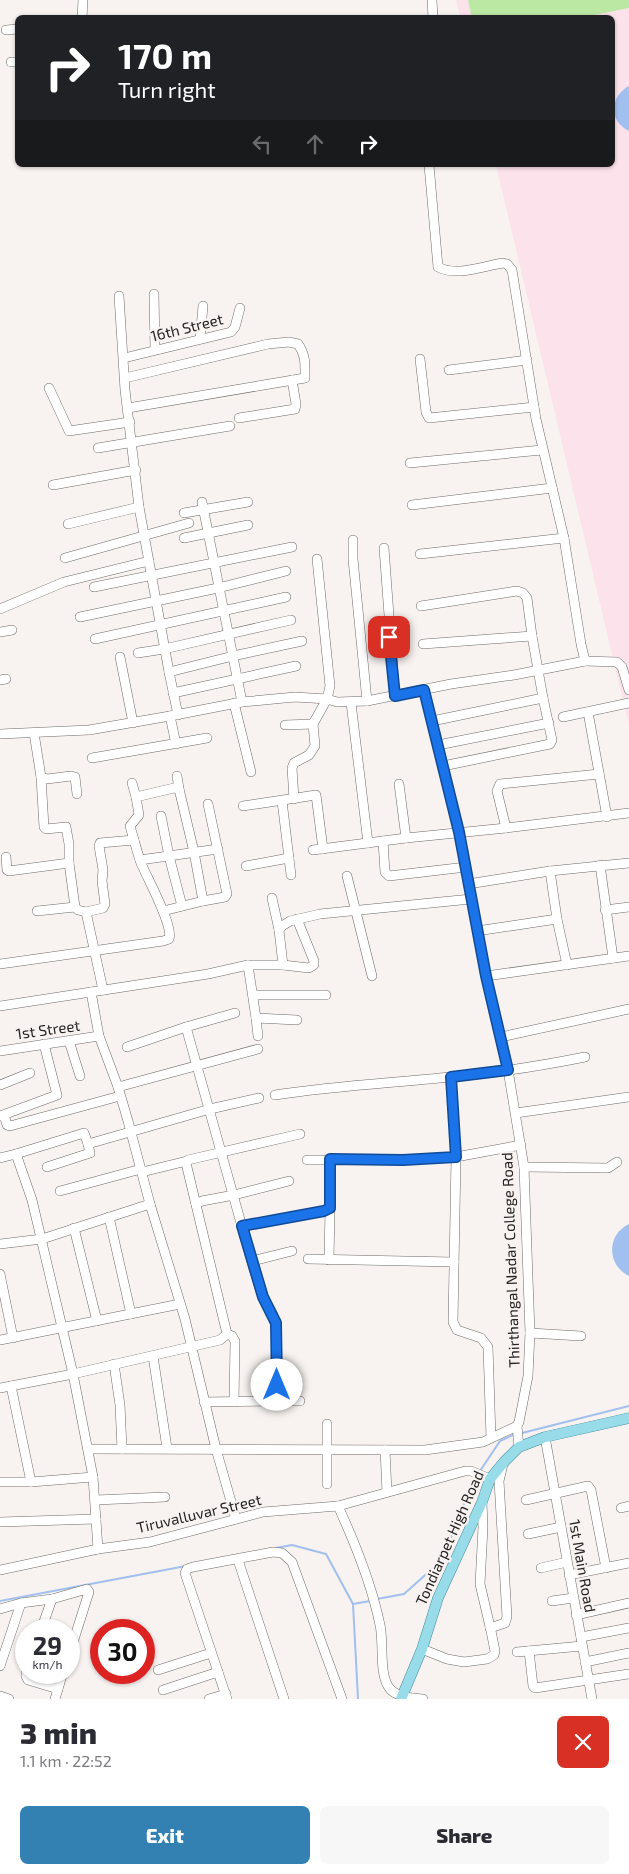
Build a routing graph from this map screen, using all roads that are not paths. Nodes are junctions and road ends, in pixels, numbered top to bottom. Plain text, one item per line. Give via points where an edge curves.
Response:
1 (83, 0) edge
2 (432, 0) edge
3 (82, 15) edge
4 (433, 15) edge
5 (15, 29) edge
6 (6, 30) dead end
7 (429, 167) edge
8 (154, 294) dead end
9 (119, 296) dead end
10 (203, 306) dead end
11 (240, 308) dead end
12 (200, 339) junction
13 (156, 350) junction
14 (124, 358) junction
15 (420, 359) dead end
16 (527, 360) junction
17 (449, 370) dead end
18 (125, 378) junction
19 (292, 380) junction
20 (49, 388) dead end
21 (534, 407) junction
22 (128, 408) junction
23 (239, 418) dead end
24 (130, 422) junction
25 (230, 426) dead end
26 (132, 442) junction
27 (98, 448) dead end
28 (542, 450) junction
29 (410, 463) dead end
30 (136, 470) junction
31 (52, 485) dead end
32 (552, 488) junction
33 (248, 502) dead end
34 (412, 505) dead end
35 (139, 506) junction
36 (202, 506) junction
37 (184, 513) dead end
38 (189, 522) dead end
39 (68, 524) dead end
40 (248, 525) dead end
41 (207, 533) junction
42 (145, 535) junction
43 (184, 538) dead end
44 (564, 538) junction
45 (353, 540) dead end
46 (292, 547) dead end
47 (384, 548) dead end
48 (420, 554) dead end
49 (65, 558) dead end
50 (317, 559) dead end
51 (149, 561) junction
52 (212, 562) junction
53 (286, 571) dead end
54 (151, 574) junction
55 (94, 587) dead end
56 (218, 588) junction
57 (286, 597) dead end
58 (156, 601) junction
59 (422, 606) dead end
60 (0, 608) edge
61 (223, 612) junction
62 (80, 617) dead end
63 (291, 620) dead end
64 (160, 625) junction
65 (12, 630) dead end
66 (0, 632) edge
67 (229, 635) junction
68 (532, 636) junction
69 (95, 639) dead end
70 (302, 641) dead end
71 (423, 644) dead end
72 (164, 649) junction
73 (138, 653) dead end
74 (233, 656) junction
75 (120, 657) dead end
76 (585, 661) junction
77 (296, 666) dead end
78 (537, 670) junction
79 (168, 672) junction
80 (238, 681) junction
81 (424, 690) junction
82 (629, 690) edge
83 (173, 693) junction
84 (395, 696) junction
85 (543, 698) junction
86 (327, 700) junction
87 (367, 701) junction
88 (238, 702) junction
89 (629, 702) edge
90 (351, 703) junction
91 (588, 712) junction
92 (174, 716) junction
93 (563, 717) dead end
94 (432, 721) junction
95 (133, 723) junction
96 (549, 723) junction
97 (313, 724) junction
98 (285, 726) dead end
99 (34, 733) junction
100 (0, 734) edge
101 (207, 738) dead end
102 (176, 744) junction
103 (438, 745) junction
104 (92, 758) dead end
105 (443, 766) junction
106 (250, 772) dead end
107 (599, 774) junction
108 (41, 776) junction
109 (177, 776) dead end
110 (132, 784) dead end
111 (399, 784) dead end
112 (179, 789) junction
113 (77, 794) dead end
114 (136, 798) junction
115 (294, 799) junction
116 (282, 801) junction
117 (208, 804) dead end
118 (243, 806) dead end
119 (629, 813) edge
120 (161, 816) dead end
121 (607, 817) junction
122 (506, 828) junction
123 (459, 832) junction
124 (406, 838) junction
125 (134, 840) junction
126 (383, 841) junction
127 (368, 844) junction
128 (218, 849) junction
129 (323, 849) junction
130 (313, 850) dead end
131 (194, 852) junction
132 (169, 856) junction
133 (6, 857) dead end
134 (289, 858) junction
135 (140, 860) junction
136 (629, 863) edge
137 (70, 864) junction
138 (600, 865) junction
139 (246, 866) dead end
140 (466, 868) junction
141 (550, 871) junction
142 (292, 875) dead end
143 (347, 876) dead end
144 (468, 884) junction
145 (272, 898) dead end
146 (471, 899) junction
147 (202, 901) junction
148 (182, 906) junction
149 (75, 907) junction
150 (629, 907) edge
151 (356, 910) junction
152 (605, 910) junction
153 (37, 911) dead end
154 (163, 911) junction
155 (86, 912) junction
156 (297, 919) junction
157 (557, 919) junction
158 (279, 930) junction
159 (477, 931) junction
160 (95, 950) junction
161 (629, 956) edge
162 (613, 958) junction
163 (0, 964) edge
164 (567, 964) junction
165 (248, 965) junction
166 (284, 965) junction
167 (372, 976) dead end
168 (486, 976) junction
169 (103, 990) junction
170 (91, 992) junction
171 (253, 995) junction
172 (326, 995) dead end
173 (0, 1006) edge
174 (629, 1009) edge
175 (235, 1013) dead end
176 (256, 1018) junction
177 (297, 1020) dead end
178 (186, 1027) junction
179 (99, 1036) junction
180 (258, 1036) dead end
181 (501, 1037) junction
182 (69, 1041) junction
183 (44, 1044) junction
184 (127, 1047) dead end
185 (258, 1049) dead end
186 (0, 1051) edge
187 (585, 1057) dead end
188 (197, 1066) junction
189 (508, 1070) junction
190 (30, 1073) dead end
191 (80, 1076) dead end
192 (451, 1077) junction
193 (0, 1084) edge
194 (119, 1091) junction
195 (275, 1094) dead end
196 (629, 1097) edge
197 (259, 1098) dead end
198 (210, 1109) junction
199 (516, 1113) junction
200 (2, 1116) edge
201 (131, 1133) junction
202 (300, 1134) dead end
203 (88, 1144) junction
204 (521, 1145) junction
205 (222, 1153) junction
206 (16, 1154) junction
207 (456, 1157) junction
208 (0, 1158) edge
209 (330, 1159) junction
210 (307, 1160) dead end
211 (187, 1161) junction
212 (617, 1162) dead end
213 (47, 1167) dead end
214 (524, 1167) junction
215 (142, 1171) junction
216 (289, 1181) dead end
217 (60, 1191) dead end
218 (234, 1195) junction
219 (150, 1204) junction
220 (196, 1204) junction
221 (330, 1208) junction
222 (109, 1217) junction
223 (242, 1226) junction
224 (74, 1228) junction
225 (42, 1239) junction
226 (0, 1244) edge
227 (292, 1251) dead end
228 (308, 1259) dead end
229 (329, 1260) junction
230 (252, 1262) junction
231 (454, 1262) junction
232 (0, 1274) edge
233 (180, 1304) junction
234 (131, 1314) junction
235 (97, 1321) junction
236 (63, 1328) junction
237 (530, 1332) junction
238 (227, 1334) junction
239 (581, 1336) dead end
240 (13, 1338) junction
241 (0, 1340) edge
242 (192, 1346) junction
243 (153, 1356) junction
244 (114, 1364) junction
245 (74, 1374) junction
246 (11, 1386) junction
247 (0, 1388) edge
248 (277, 1401) junction
249 (300, 1401) dead end
250 (204, 1402) junction
251 (234, 1402) junction
252 (629, 1418) edge
253 (328, 1424) dead end
254 (518, 1436) junction
255 (545, 1437) junction
256 (491, 1438) junction
257 (122, 1448) junction
258 (167, 1448) junction
259 (88, 1449) junction
260 (216, 1449) junction
261 (327, 1449) junction
262 (385, 1450) junction
263 (504, 1462) junction
264 (93, 1477) junction
265 (488, 1478) junction
266 (0, 1482) edge
267 (31, 1482) junction
268 (327, 1484) dead end
269 (387, 1492) junction
270 (555, 1494) junction
271 (165, 1497) dead end
272 (96, 1500) junction
273 (526, 1500) dead end
274 (482, 1502) junction
275 (338, 1506) junction
276 (96, 1519) junction
277 (236, 1519) junction
278 (0, 1522) edge
279 (561, 1527) junction
280 (528, 1534) dead end
281 (98, 1549) junction
282 (238, 1560) junction
283 (567, 1562) junction
284 (629, 1563) edge
285 (541, 1568) dead end
286 (606, 1568) junction
287 (0, 1570) edge
288 (569, 1575) junction
289 (573, 1598) junction
290 (52, 1599) junction
291 (552, 1601) dead end
292 (21, 1603) junction
293 (629, 1603) edge
294 (0, 1609) edge
295 (576, 1614) junction
296 (45, 1619) edge
297 (80, 1620) edge
298 (490, 1628) junction
299 (629, 1628) edge
300 (582, 1642) junction
301 (422, 1649) junction
302 (529, 1650) junction
303 (517, 1652) dead end
304 (212, 1653) junction
305 (629, 1653) edge
306 (585, 1662) junction
307 (0, 1666) edge
308 (158, 1670) dead end
309 (218, 1672) junction
310 (629, 1674) edge
311 (588, 1682) junction
312 (41, 1684) edge
313 (59, 1684) edge
314 (58, 1689) junction
315 (163, 1690) dead end
316 (0, 1696) edge
317 (226, 1697) edge
318 (402, 1698) edge
319 (9, 1699) edge
320 (55, 1699) edge
321 (209, 1699) edge
322 (284, 1699) edge
323 (342, 1699) edge
324 (422, 1699) edge
325 (592, 1699) edge

1 - 3 street
2 - 4 street
5 - 6 street
7 - 16 street via 438,267 454,272 507,264 512,270 517,294
8 - 13 street
9 - 14 street
10 - 12 street
11 - 12 street, 16th Street via 234,330
12 - 13 street, 16th Street
13 - 14 street, 16th Street
14 - 18 street
15 - 21 street via 429,418
16 - 17 street
16 - 21 street
18 - 19 street via 289,342 298,344 305,359 304,378
18 - 22 street
19 - 22 street
19 - 23 street via 295,408
20 - 24 street via 69,431
21 - 28 street
22 - 24 street
24 - 26 street
25 - 26 street
26 - 27 street
26 - 30 street
28 - 29 street
28 - 32 street
30 - 31 street
30 - 35 street
32 - 34 street
32 - 44 street
33 - 36 street
35 - 39 street
35 - 42 street
36 - 37 street
36 - 41 street
38 - 42 street
40 - 41 street
41 - 43 street
41 - 52 street
42 - 49 street
42 - 51 street
44 - 48 street
44 - 76 street
45 - 87 street
46 - 52 street
47 - 84 street
50 - 86 street via 330,686
51 - 54 street
51 - 60 street via 64,582
52 - 54 street
52 - 56 street
53 - 56 street
54 - 55 street
54 - 58 street
56 - 58 street
56 - 61 street
57 - 61 street
58 - 62 street
58 - 64 street
59 - 68 street via 520,592 527,598
61 - 64 street
61 - 67 street
63 - 67 street
64 - 69 street
64 - 72 street
65 - 66 street
67 - 72 street
67 - 74 street
68 - 71 street
68 - 78 street
70 - 74 street
72 - 73 street
72 - 79 street
74 - 79 street
74 - 80 street
75 - 95 street
76 - 78 street
76 - 82 street via 617,662
77 - 80 street
78 - 81 street
78 - 85 street
79 - 83 street
80 - 83 street
80 - 88 street
81 - 84 street
81 - 94 street, Thirthangal Nadar College Road
83 - 92 street
84 - 87 street
85 - 94 street
85 - 96 street
86 - 88 street via 295,697
86 - 90 street
86 - 97 street
87 - 90 street
88 - 92 street
88 - 106 street
89 - 91 street
90 - 127 street
91 - 93 street
91 - 107 street
92 - 95 street
92 - 102 street
94 - 103 street, Thirthangal Nadar College Road
95 - 99 street
96 - 103 street
96 - 105 street via 552,740 548,745
97 - 98 street
97 - 115 street via 315,746 292,768
99 - 100 street
99 - 108 street
101 - 102 street
102 - 104 street
103 - 105 street, Thirthangal Nadar College Road
105 - 123 street, Thirthangal Nadar College Road
107 - 121 street
107 - 122 street via 500,784 497,791
108 - 113 street via 47,779 74,777
108 - 137 street via 44,827 66,827
109 - 112 street
110 - 114 street
111 - 124 street
112 - 114 street
112 - 131 street
114 - 125 street via 139,815 130,826
115 - 116 street
115 - 129 street via 316,796
116 - 118 street
116 - 134 street
117 - 128 street
119 - 121 street
120 - 132 street
121 - 122 street
122 - 123 street
123 - 124 street
123 - 140 street, Thirthangal Nadar College Road
124 - 126 street
125 - 135 street
125 - 155 street via 100,843 105,904 103,908
126 - 127 street
126 - 140 street via 385,872 389,876
127 - 129 street
128 - 131 street
128 - 147 street via 227,894
129 - 130 street
131 - 132 street
131 - 147 street
132 - 135 street
132 - 148 street
133 - 137 street via 9,871
134 - 139 street
134 - 142 street
135 - 154 street
136 - 138 street
137 - 149 street
138 - 141 street
138 - 152 street
140 - 144 street, Thirthangal Nadar College Road
141 - 144 street
141 - 157 street
143 - 151 street
144 - 146 street, Thirthangal Nadar College Road
145 - 158 street
146 - 151 street
146 - 159 street, Thirthangal Nadar College Road
147 - 148 street
148 - 154 street
149 - 153 street
149 - 155 street
150 - 152 street
151 - 156 street
151 - 167 street
152 - 162 street
154 - 160 street via 171,935 169,939
155 - 160 street
156 - 158 street
156 - 166 street via 314,965 309,968
157 - 159 street
157 - 164 street
158 - 166 street
159 - 168 street, Thirthangal Nadar College Road
160 - 163 street
160 - 169 street
161 - 162 street
162 - 164 street
164 - 168 street
165 - 166 street
165 - 169 street
165 - 171 street
168 - 181 street, Thirthangal Nadar College Road
169 - 170 street
170 - 173 street
170 - 179 street
171 - 172 street
171 - 176 street
174 - 181 street
175 - 178 street
176 - 177 street
176 - 180 street
178 - 184 street
178 - 188 street
179 - 182 street, 1st Street
179 - 194 street
181 - 189 street, Thirthangal Nadar College Road
182 - 183 street, 1st Street
182 - 191 street
183 - 186 street, 1st Street
183 - 200 street via 57,1095
185 - 188 street
187 - 189 street
188 - 194 street
188 - 198 street
189 - 192 street
189 - 199 street, Thirthangal Nadar College Road
190 - 193 street
192 - 195 street
192 - 207 street
194 - 200 street via 10,1126
194 - 201 street
196 - 199 street
197 - 198 street
198 - 201 street
198 - 205 street
199 - 204 street, Thirthangal Nadar College Road
201 - 203 street
201 - 215 street
202 - 205 street
203 - 206 street via 84,1133
203 - 213 street via 90,1153
204 - 207 street
204 - 214 street, Thirthangal Nadar College Road
205 - 211 street
205 - 218 street
206 - 208 street
206 - 225 street
207 - 209 street
207 - 231 street
209 - 210 street
209 - 221 street
211 - 215 street
211 - 220 street
212 - 214 street via 608,1168
214 - 237 street, Thirthangal Nadar College Road
215 - 217 street
215 - 219 street
216 - 218 street
218 - 220 street
218 - 223 street
219 - 222 street
219 - 233 street
220 - 238 street
221 - 223 street
221 - 229 street
222 - 224 street
222 - 234 street
223 - 230 street
224 - 225 street
224 - 235 street
225 - 226 street
225 - 236 street
227 - 230 street
228 - 229 street
229 - 231 street
230 - 248 street via 276,1328
231 - 256 street via 454,1326 484,1340 488,1347
232 - 240 street
233 - 234 street
233 - 242 street
234 - 235 street
235 - 236 street
236 - 240 street
236 - 245 street
237 - 239 street
237 - 254 street, Thirthangal Nadar College Road via 528,1376
238 - 242 street via 220,1340
238 - 251 street via 235,1341
240 - 241 street
242 - 243 street
242 - 250 street
243 - 244 street
243 - 258 street
244 - 245 street
244 - 257 street
245 - 246 street
245 - 259 street
246 - 247 street
246 - 267 street
248 - 249 street
248 - 251 street
250 - 251 street
250 - 260 street
252 - 255 main road, Tondiarpet High Road
253 - 261 street
254 - 255 main road, Tondiarpet High Road
254 - 256 street
254 - 263 main road, Tondiarpet High Road
255 - 270 street, 1st Main Road
256 - 262 street via 443,1448
257 - 258 street
257 - 259 street
258 - 260 street
259 - 264 street
260 - 261 street
260 - 277 street
261 - 262 street
261 - 268 street
262 - 269 street
263 - 265 main road, Tondiarpet High Road
263 - 298 street via 499,1481 507,1617 505,1623
264 - 267 street
264 - 272 street
265 - 269 street, Tiruvalluvar Street via 465,1471
265 - 274 main road, Tondiarpet High Road
266 - 267 street
269 - 275 street, Tiruvalluvar Street
270 - 273 street
270 - 279 street, 1st Main Road
270 - 286 street via 588,1486 591,1490
271 - 272 street
272 - 276 street
274 - 298 street via 480,1584
274 - 301 main road, Tondiarpet High Road via 438,1598
275 - 277 street, Tiruvalluvar Street via 263,1512
275 - 318 street via 360,1556 381,1626 384,1676 390,1689
276 - 278 street
276 - 281 street
277 - 281 street, Tiruvalluvar Street via 150,1542
279 - 280 street
279 - 283 street, 1st Main Road
281 - 287 street, Tiruvalluvar Street
282 - 304 street via 193,1567 185,1573
282 - 322 street
282 - 323 street via 273,1552 288,1556
283 - 285 street
283 - 288 street, 1st Main Road
284 - 286 street
286 - 288 street
288 - 289 street, 1st Main Road
289 - 291 street
289 - 295 street, 1st Main Road
290 - 292 street
290 - 296 street
290 - 297 street via 86,1589 89,1592
292 - 294 street
292 - 307 street
293 - 295 street
295 - 300 street, 1st Main Road
298 - 301 street via 495,1651 487,1659 447,1660
299 - 300 street
300 - 302 street
300 - 306 street, 1st Main Road
301 - 318 main road, Tondiarpet High Road
302 - 303 street
302 - 311 street via 535,1688
304 - 308 street
304 - 309 street
305 - 306 street
306 - 311 street, 1st Main Road
309 - 315 street
309 - 317 street
310 - 311 street
311 - 325 street, 1st Main Road
312 - 314 street
313 - 314 street
314 - 320 street
316 - 319 street
317 - 321 street
318 - 324 street

